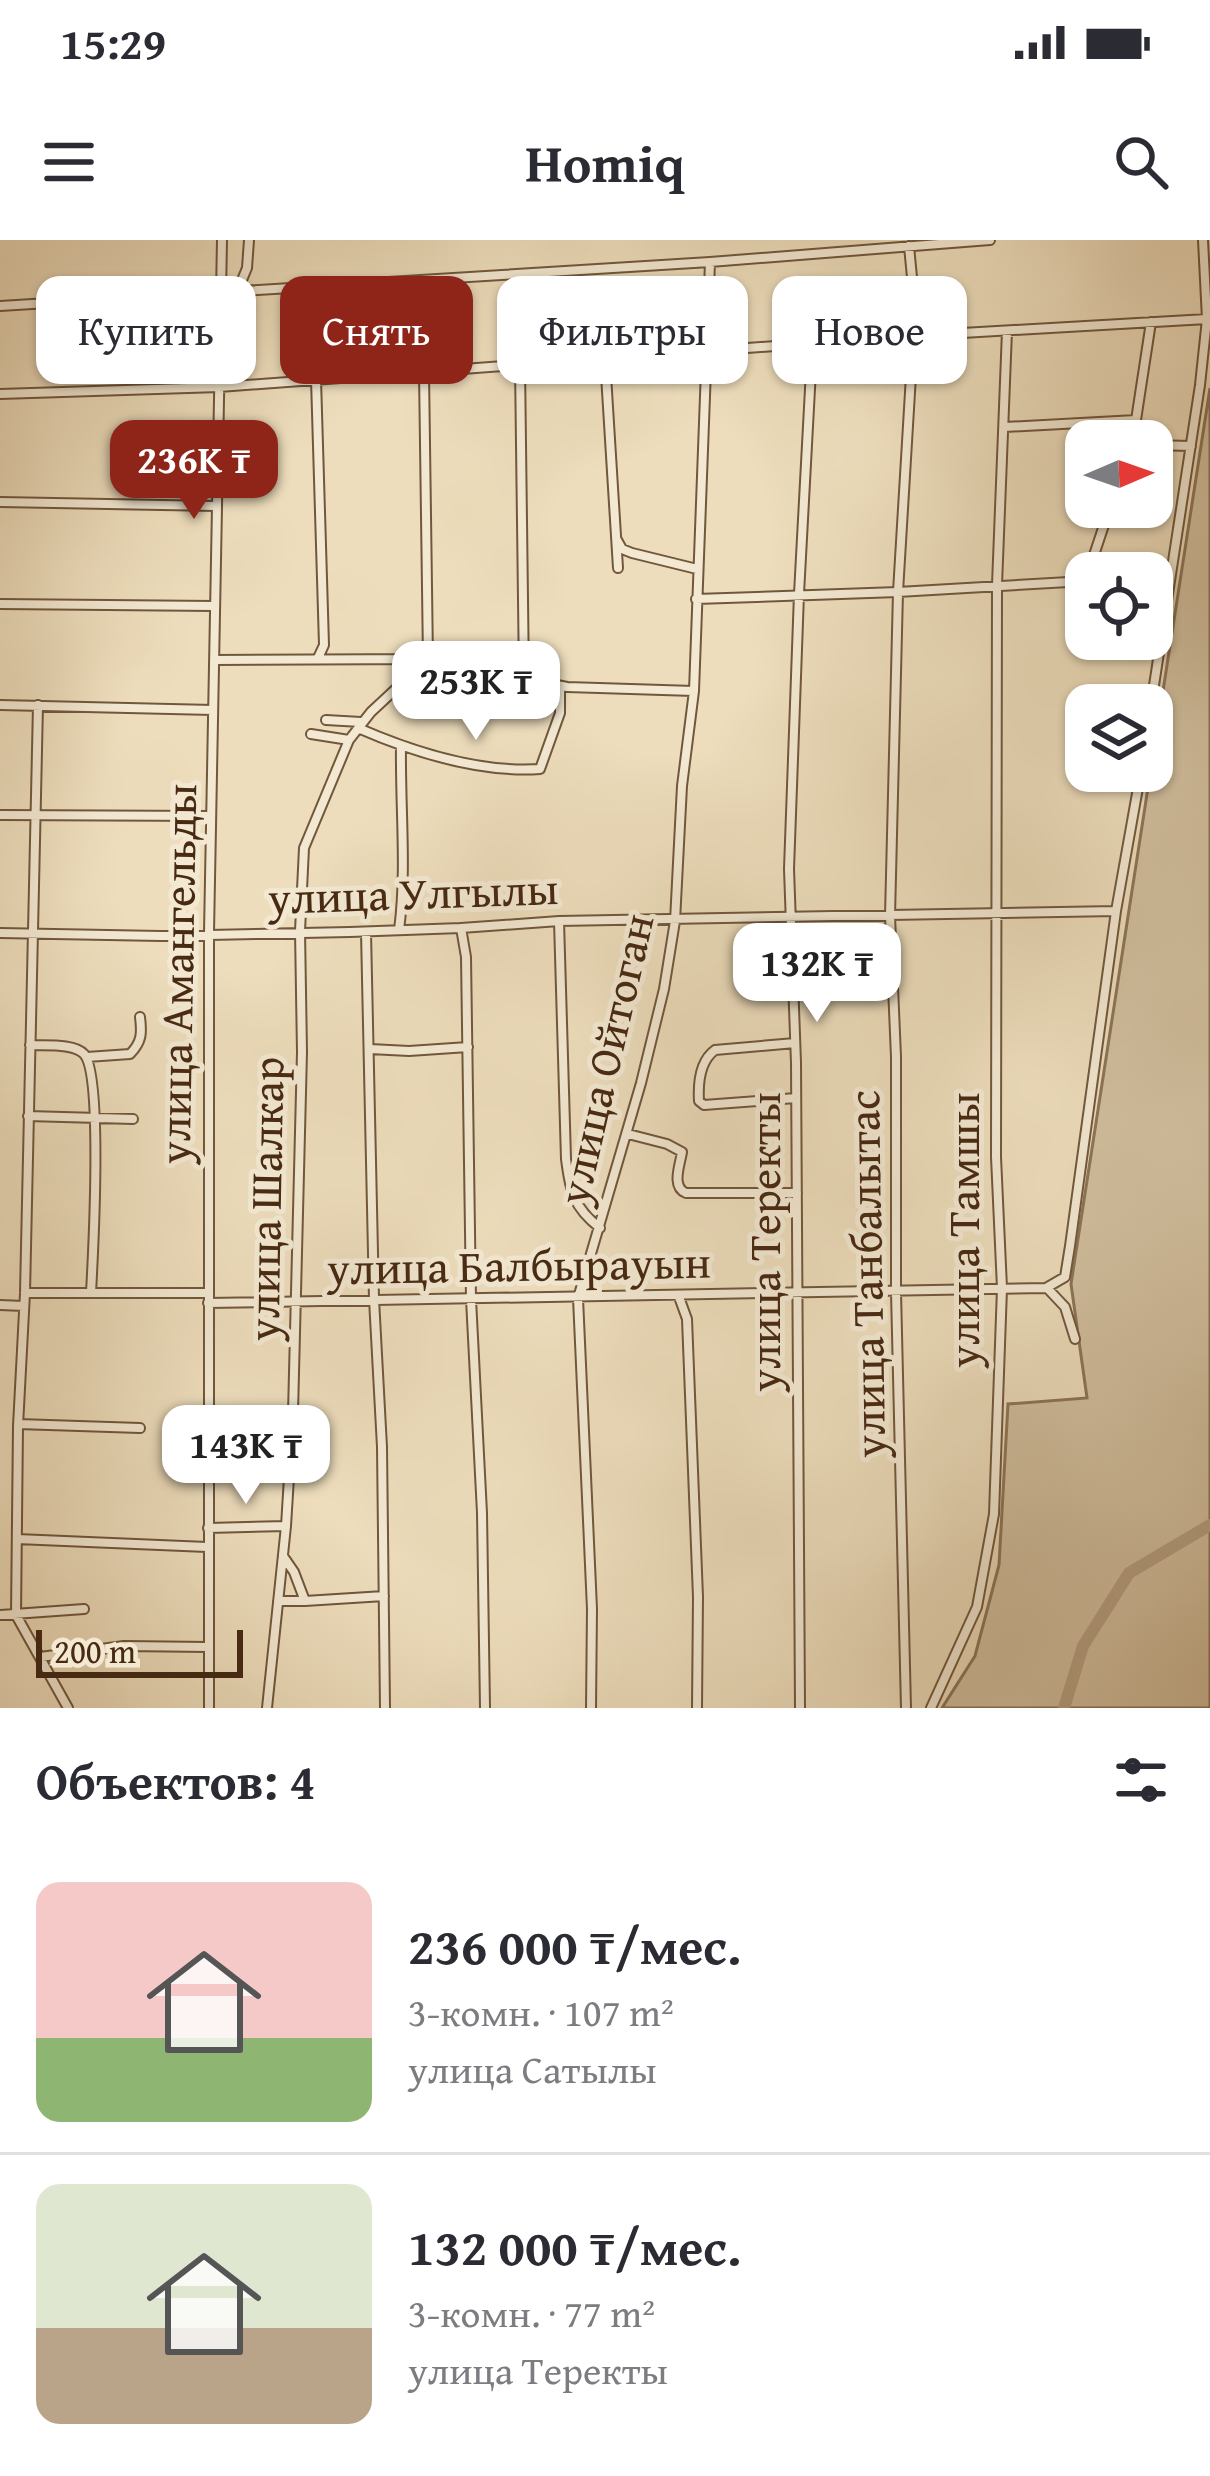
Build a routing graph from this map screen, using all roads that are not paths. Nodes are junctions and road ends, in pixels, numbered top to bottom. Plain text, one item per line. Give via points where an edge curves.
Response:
1 (222, 240) edge
2 (249, 240) edge
3 (990, 240) edge
4 (1203, 240) edge
5 (909, 246) junction
6 (710, 262) junction
7 (221, 276) edge
8 (244, 276) edge
9 (709, 276) edge
10 (914, 276) edge
11 (473, 277) edge
12 (36, 304) edge
13 (0, 306) edge
14 (1207, 319) junction
15 (1151, 322) junction
16 (1006, 331) junction
17 (967, 333) edge
18 (280, 383) edge
19 (219, 384) edge
20 (316, 384) edge
21 (424, 384) edge
22 (520, 384) edge
23 (606, 384) edge
24 (705, 384) edge
25 (809, 384) edge
26 (911, 384) edge
27 (219, 387) junction
28 (0, 394) edge
29 (1136, 420) edge
30 (1065, 424) edge
31 (1005, 427) junction
32 (1173, 446) edge
33 (1191, 446) junction
34 (0, 502) edge
35 (216, 506) junction
36 (616, 539) junction
37 (1171, 552) edge
38 (618, 568) dead end
39 (697, 569) junction
40 (1065, 579) edge
41 (997, 585) junction
42 (898, 592) junction
43 (799, 595) junction
44 (697, 599) junction
45 (0, 604) edge
46 (215, 606) junction
47 (317, 659) junction
48 (428, 659) junction
49 (214, 660) junction
50 (524, 678) junction
51 (560, 686) junction
52 (694, 691) junction
53 (0, 705) edge
54 (38, 705) junction
55 (213, 710) junction
56 (326, 720) dead end
57 (360, 726) junction
58 (311, 734) dead end
59 (349, 740) junction
60 (401, 745) junction
61 (1137, 792) edge
62 (0, 815) edge
63 (36, 815) junction
64 (211, 816) junction
65 (1116, 911) junction
66 (994, 913) junction
67 (793, 916) junction
68 (890, 916) junction
69 (560, 921) junction
70 (675, 921) junction
71 (461, 928) junction
72 (399, 930) junction
73 (300, 931) junction
74 (366, 932) junction
75 (209, 933) junction
76 (0, 934) edge
77 (34, 934) junction
78 (140, 1017) dead end
79 (795, 1042) junction
80 (30, 1045) junction
81 (468, 1047) junction
82 (370, 1049) junction
83 (87, 1057) junction
84 (796, 1098) junction
85 (28, 1116) junction
86 (93, 1117) junction
87 (133, 1119) dead end
88 (628, 1134) junction
89 (797, 1193) junction
90 (600, 1228) junction
91 (1002, 1288) junction
92 (1046, 1288) junction
93 (896, 1292) junction
94 (25, 1293) junction
95 (91, 1293) junction
96 (798, 1294) junction
97 (679, 1296) junction
98 (208, 1298) junction
99 (578, 1298) junction
100 (374, 1299) junction
101 (471, 1299) junction
102 (294, 1300) junction
103 (0, 1305) edge
104 (24, 1306) junction
105 (1076, 1340) dead end
106 (18, 1424) junction
107 (140, 1428) dead end
108 (286, 1526) junction
109 (208, 1528) junction
110 (17, 1539) junction
111 (208, 1547) junction
112 (282, 1555) junction
113 (384, 1596) junction
114 (278, 1601) junction
115 (305, 1601) junction
116 (84, 1609) dead end
117 (16, 1615) junction
118 (0, 1616) edge
119 (208, 1647) junction
120 (40, 1657) junction
121 (68, 1708) edge
122 (208, 1708) edge
123 (267, 1708) edge
124 (386, 1708) edge
125 (485, 1708) edge
126 (591, 1708) edge
127 (697, 1708) edge
128 (800, 1708) edge
129 (906, 1708) edge
130 (932, 1708) edge

1 - 7 street, улица Амангельды
2 - 8 street
3 - 5 street
4 - 14 street
5 - 6 street
5 - 10 street, улица Танбалытас
6 - 9 street, улица Ойтоган
6 - 11 street
12 - 13 street
14 - 15 street
14 - 33 street
15 - 16 street
15 - 29 street
16 - 17 street
16 - 31 street, улица Тамшы
18 - 27 street
19 - 27 street, улица Амангельды
20 - 47 street via 324,628
21 - 48 street
22 - 50 street
23 - 36 street
24 - 39 street, улица Ойтоган
25 - 43 street, улица Теректы
26 - 42 street, улица Танбалытас
27 - 28 street
27 - 35 street, улица Амангельды
30 - 31 street
31 - 41 street, улица Тамшы
32 - 33 street
33 - 37 street
34 - 35 street
35 - 46 street, улица Амангельды
36 - 38 street
36 - 39 street via 622,549
39 - 44 street, улица Ойтоган
40 - 41 street
41 - 42 street
41 - 66 street, улица Тамшы
42 - 43 street
42 - 68 street, улица Танбалытас
43 - 44 street
43 - 67 street, улица Теректы
44 - 52 street, улица Ойтоган
45 - 46 street
46 - 49 street, улица Амангельды
47 - 48 street
47 - 49 street
48 - 50 street
48 - 57 street, улица Шалкар
49 - 55 street, улица Амангельды
50 - 51 street
51 - 52 street
51 - 60 street via 560,713 540,769 474,765
52 - 70 street, улица Ойтоган
53 - 54 street
54 - 55 street
54 - 63 street
55 - 64 street, улица Амангельды
56 - 57 street
57 - 59 street, улица Шалкар
57 - 60 street
58 - 59 street
59 - 73 street, улица Шалкар via 304,848
60 - 72 street
61 - 65 street
62 - 63 street
63 - 64 street
63 - 77 street
64 - 75 street, улица Амангельды
65 - 66 street, улица Улгылы
65 - 92 street via 1065,1277
66 - 68 street, улица Улгылы
66 - 91 street, улица Тамшы
67 - 68 street, улица Улгылы
67 - 70 street, улица Улгылы
67 - 79 street, улица Теректы
68 - 93 street, улица Танбалытас
69 - 70 street, улица Улгылы
69 - 71 street, улица Улгылы
69 - 90 street via 566,1159 570,1189
70 - 88 street, улица Ойтоган
71 - 72 street, улица Улгылы
71 - 81 street
72 - 74 street, улица Улгылы
73 - 74 street, улица Улгылы
73 - 75 street, улица Улгылы
73 - 102 street, улица Шалкар
74 - 82 street
75 - 77 street, улица Улгылы
75 - 98 street, улица Амангельды
76 - 77 street, улица Улгылы
77 - 80 street
78 - 83 street via 142,1033 130,1054
79 - 84 street, улица Теректы
79 - 84 street via 715,1050 698,1087 704,1105
80 - 83 street via 77,1048
80 - 85 street
81 - 82 street
81 - 101 street
82 - 100 street
83 - 86 street
84 - 89 street, улица Теректы
85 - 86 street
85 - 94 street
86 - 87 street
86 - 95 street
88 - 89 street via 682,1152 680,1191
88 - 90 street, улица Ойтоган
89 - 96 street, улица Теректы
90 - 99 street, улица Ойтоган
91 - 92 street, улица Балбырауын
91 - 93 street, улица Балбырауын
91 - 130 street, улица Тамшы via 994,1514 977,1607
92 - 105 street via 1065,1307
93 - 96 street, улица Балбырауын
93 - 129 street, улица Танбалытас
94 - 95 street, улица Балбырауын
94 - 104 street
95 - 98 street, улица Балбырауын
96 - 97 street, улица Балбырауын
96 - 128 street, улица Теректы
97 - 99 street, улица Балбырауын
97 - 127 street via 687,1319
98 - 102 street, улица Балбырауын
98 - 109 street, улица Амангельды
99 - 101 street, улица Балбырауын
99 - 126 street, улица Ойтоган
100 - 101 street, улица Балбырауын
100 - 102 street, улица Балбырауын
100 - 113 street
101 - 125 street
102 - 108 street, улица Шалкар
103 - 104 street
104 - 106 street
106 - 107 street
106 - 110 street
108 - 109 street
108 - 112 street, улица Шалкар
109 - 111 street, улица Амангельды
110 - 111 street
110 - 117 street
111 - 119 street, улица Амангельды
112 - 114 street, улица Шалкар
112 - 115 street
113 - 115 street
113 - 124 street
114 - 115 street
114 - 123 street, улица Шалкар
116 - 117 street
117 - 118 street
117 - 120 street
119 - 120 street
119 - 122 street, улица Амангельды
120 - 121 street

